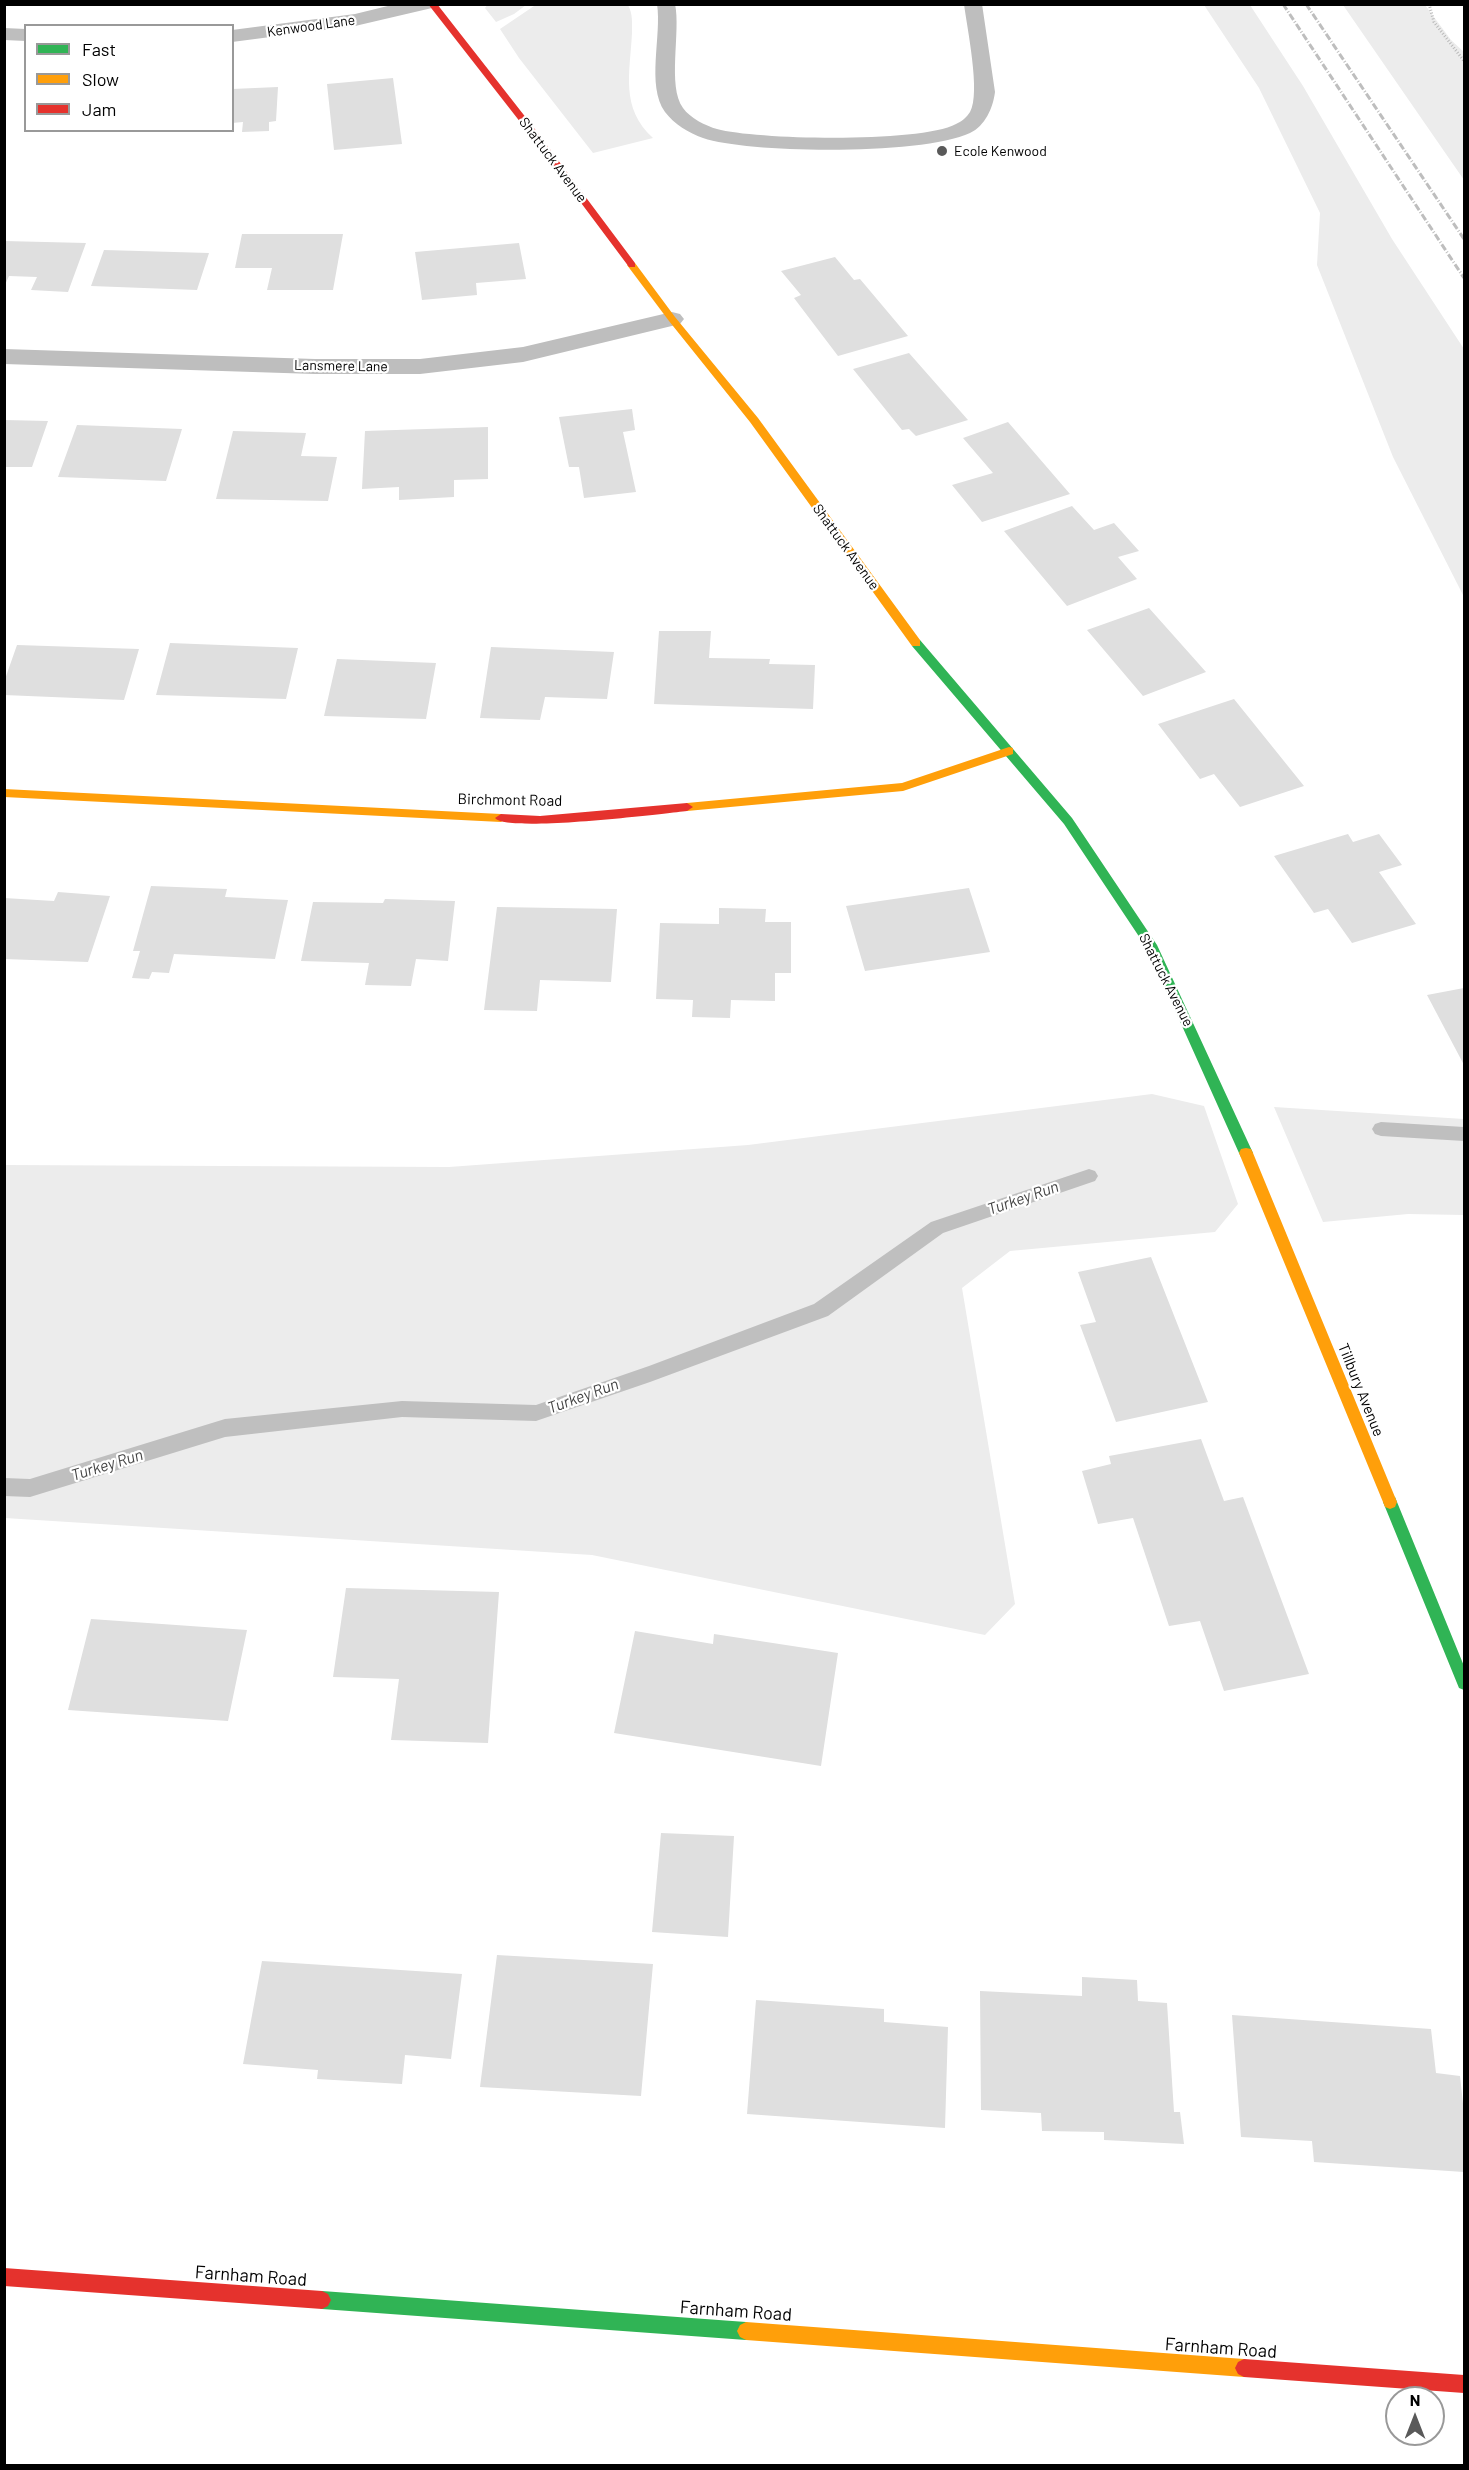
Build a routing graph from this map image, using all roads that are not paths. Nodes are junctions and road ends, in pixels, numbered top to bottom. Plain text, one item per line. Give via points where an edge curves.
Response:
1 (425, 4) edge
2 (432, 4) edge
3 (666, 4) edge
4 (973, 4) edge
5 (4, 34) edge
6 (24, 35) edge
7 (234, 36) edge
8 (672, 319) junction
9 (4, 356) edge
10 (1008, 751) junction
11 (4, 793) edge
12 (1228, 1109) joint
13 (1464, 1683) edge
14 (4, 2277) edge
15 (1464, 2384) edge

1 - 7 street, Kenwood Lane via 355,20
2 - 8 street, Shattuck Avenue
3 - 4 lane via 667,92 673,109 693,126 710,134 863,134 928,139 962,129 974,120 984,102
5 - 6 street
8 - 9 street, Lansmere Lane via 526,354 402,367
8 - 10 street, Shattuck Avenue via 754,420 909,634
10 - 11 street, Birchmont Road via 903,787 540,820
10 - 12 street, Shattuck Avenue via 1068,821 1153,948
12 - 13 street, Tillbury Avenue
14 - 15 street, Farnham Road

